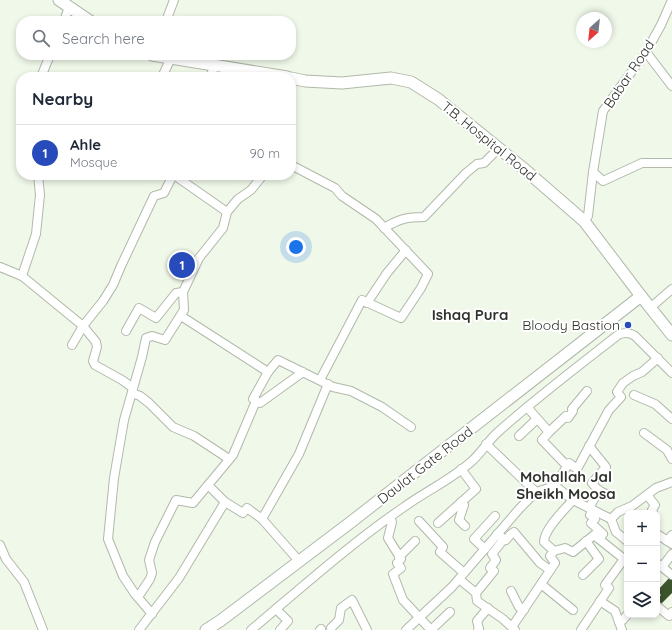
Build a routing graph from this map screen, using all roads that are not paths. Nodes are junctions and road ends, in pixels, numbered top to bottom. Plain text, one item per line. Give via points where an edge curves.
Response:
1 (59, 0) edge
2 (174, 0) edge
3 (672, 0) edge
4 (69, 7) junction
5 (66, 16) edge
6 (82, 16) edge
7 (168, 16) edge
8 (646, 52) junction
9 (48, 60) edge
10 (170, 60) edge
11 (184, 60) edge
12 (215, 65) junction
13 (43, 72) edge
14 (164, 72) edge
15 (212, 72) edge
16 (254, 72) edge
17 (296, 79) edge
18 (672, 86) edge
19 (499, 148) junction
20 (672, 163) edge
21 (296, 168) edge
22 (593, 172) junction
23 (38, 180) edge
24 (171, 180) edge
25 (181, 180) edge
26 (259, 180) edge
27 (227, 212) junction
28 (584, 222) junction
29 (384, 228) junction
30 (406, 250) junction
31 (0, 267) edge
32 (22, 276) junction
33 (672, 289) edge
34 (183, 292) junction
35 (641, 296) junction
36 (367, 303) junction
37 (650, 308) junction
38 (181, 316) junction
39 (83, 326) junction
40 (126, 331) dead end
41 (672, 335) edge
42 (72, 345) dead end
43 (658, 358) junction
44 (268, 372) junction
45 (303, 372) junction
46 (672, 373) edge
47 (320, 380) junction
48 (328, 384) junction
49 (132, 390) junction
50 (587, 391) dead end
51 (634, 394) dead end
52 (256, 401) junction
53 (526, 407) junction
54 (537, 419) junction
55 (672, 419) edge
56 (411, 426) dead end
57 (549, 432) junction
58 (644, 433) dead end
59 (519, 436) dead end
60 (486, 444) junction
61 (589, 446) junction
62 (229, 459) junction
63 (672, 459) edge
64 (567, 466) junction
65 (461, 469) junction
66 (672, 482) edge
67 (208, 485) junction
68 (555, 486) junction
69 (599, 490) junction
70 (536, 492) junction
71 (608, 495) dead end
72 (647, 495) junction
73 (573, 500) junction
74 (225, 502) junction
75 (461, 502) junction
76 (591, 509) junction
77 (652, 510) edge
78 (495, 516) dead end
79 (390, 517) junction
80 (262, 519) junction
81 (611, 519) junction
82 (419, 521) dead end
83 (438, 523) dead end
84 (465, 526) dead end
85 (660, 535) edge
86 (500, 537) junction
87 (624, 538) edge
88 (599, 539) junction
89 (670, 540) edge
90 (415, 541) dead end
91 (586, 541) junction
92 (0, 545) edge
93 (485, 549) junction
94 (554, 551) junction
95 (672, 554) edge
96 (399, 557) junction
97 (624, 558) edge
98 (299, 561) junction
99 (624, 562) edge
100 (660, 564) edge
101 (660, 566) edge
102 (550, 570) junction
103 (583, 575) dead end
104 (672, 575) edge
105 (462, 576) junction
106 (541, 584) junction
107 (510, 591) dead end
108 (476, 593) junction
109 (138, 597) junction
110 (600, 601) junction
111 (488, 608) junction
112 (660, 608) edge
113 (276, 609) junction
114 (524, 610) junction
115 (573, 610) dead end
116 (450, 612) dead end
117 (672, 612) edge
118 (152, 614) junction
119 (418, 618) junction
120 (620, 626) edge
121 (331, 628) dead end
122 (514, 629) edge
123 (43, 630) edge
124 (139, 630) edge
125 (206, 630) edge
126 (251, 630) edge
127 (280, 630) edge
128 (367, 630) edge
129 (406, 630) edge
130 (431, 630) edge
131 (478, 630) edge
132 (581, 630) edge

1 - 4 main road
2 - 7 street
3 - 8 street, Babar Road
4 - 5 street
4 - 6 main road
8 - 18 street
8 - 22 street, Babar Road via 603,111
9 - 13 street
10 - 14 street
11 - 12 main road
12 - 15 street
12 - 16 main road
17 - 19 main road, T.B. Hospital Road via 342,83 391,78 411,82 438,99
19 - 28 main road, T.B. Hospital Road
19 - 29 street via 484,163 477,164 466,173 424,217 398,220
20 - 22 street via 642,163 603,181
21 - 29 street via 335,188
22 - 28 street, Babar Road via 588,216
23 - 32 street via 40,195 36,234
24 - 39 street via 164,193 154,196 113,285
25 - 27 street
26 - 27 street
27 - 34 street via 223,228 199,258
28 - 35 main road, T.B. Hospital Road
29 - 30 street
30 - 36 street
30 - 36 street via 428,274 401,318
31 - 32 street
32 - 39 street
33 - 37 street
34 - 38 street via 184,310
34 - 40 street via 176,293 156,318 139,308
35 - 37 main road, T.B. Hospital Road
35 - 98 main road, Daulat Gate Road
36 - 47 street via 362,300
37 - 41 main road, T.B. Hospital Road
38 - 44 street
38 - 49 street via 165,340 152,336 146,338
39 - 42 street
39 - 49 street via 98,347 93,361 95,365 122,380
43 - 46 street
43 - 53 street via 638,338 630,333 623,333
43 - 61 street via 642,372 623,383 617,392 621,397 609,410
44 - 45 street via 278,360
44 - 52 street via 253,400
45 - 47 street
45 - 52 street via 260,403
47 - 48 street
48 - 56 street via 351,391
48 - 80 street via 298,454
49 - 62 street via 173,427 194,436
49 - 109 street via 114,478 108,539 123,576
50 - 57 street via 568,418 566,416
51 - 55 street via 655,404
52 - 62 street
53 - 54 street
53 - 60 street
54 - 57 street
54 - 59 street
57 - 64 street via 542,440
58 - 63 street via 667,450
60 - 65 street via 472,461
60 - 70 street
61 - 64 street via 577,469 569,463
61 - 69 street via 606,466 592,483
62 - 67 street
64 - 68 street
65 - 75 street via 476,489
65 - 79 street
66 - 72 street via 656,488
67 - 74 street
67 - 109 street via 193,503 176,500 149,560 152,573 150,579
68 - 70 street
68 - 73 street
69 - 71 street
69 - 76 street
70 - 86 street
72 - 77 street via 655,505
72 - 81 street
73 - 76 street
73 - 94 street via 544,537 544,542
74 - 80 street via 243,513 247,508
74 - 118 street via 179,578
75 - 83 street
75 - 84 street via 464,505 459,520
76 - 81 street
76 - 88 street via 590,515 595,519 592,523 603,534
78 - 93 street via 474,539
79 - 96 street via 392,522 388,538
79 - 113 street
80 - 98 street
81 - 87 street via 616,532
82 - 105 street via 443,547 440,552
85 - 89 street
86 - 93 street
86 - 102 street via 506,540 514,532 540,563
86 - 108 street via 492,554 496,560 490,568 494,571
88 - 91 street via 594,535
88 - 97 street
90 - 96 street
91 - 94 street via 573,552 565,548
91 - 103 street via 599,558
92 - 123 street via 6,559 24,582
93 - 105 street
94 - 102 street via 550,556 555,564
95 - 100 street
96 - 119 street via 401,559 397,562 401,568 393,574 403,600
98 - 125 main road, Daulat Gate Road
99 - 110 street via 605,585 609,588
101 - 104 street
102 - 106 street
105 - 108 street
105 - 119 street
106 - 114 street
106 - 115 street
107 - 114 street via 519,607
108 - 111 street via 477,601
109 - 118 street
110 - 120 street via 615,611
110 - 132 street
111 - 122 street
111 - 131 street via 477,621
112 - 117 street via 669,616
113 - 126 street
113 - 127 street via 288,621
114 - 122 street
116 - 130 street
118 - 124 street
119 - 129 street
119 - 130 street
121 - 128 street via 339,620 341,608 352,600

